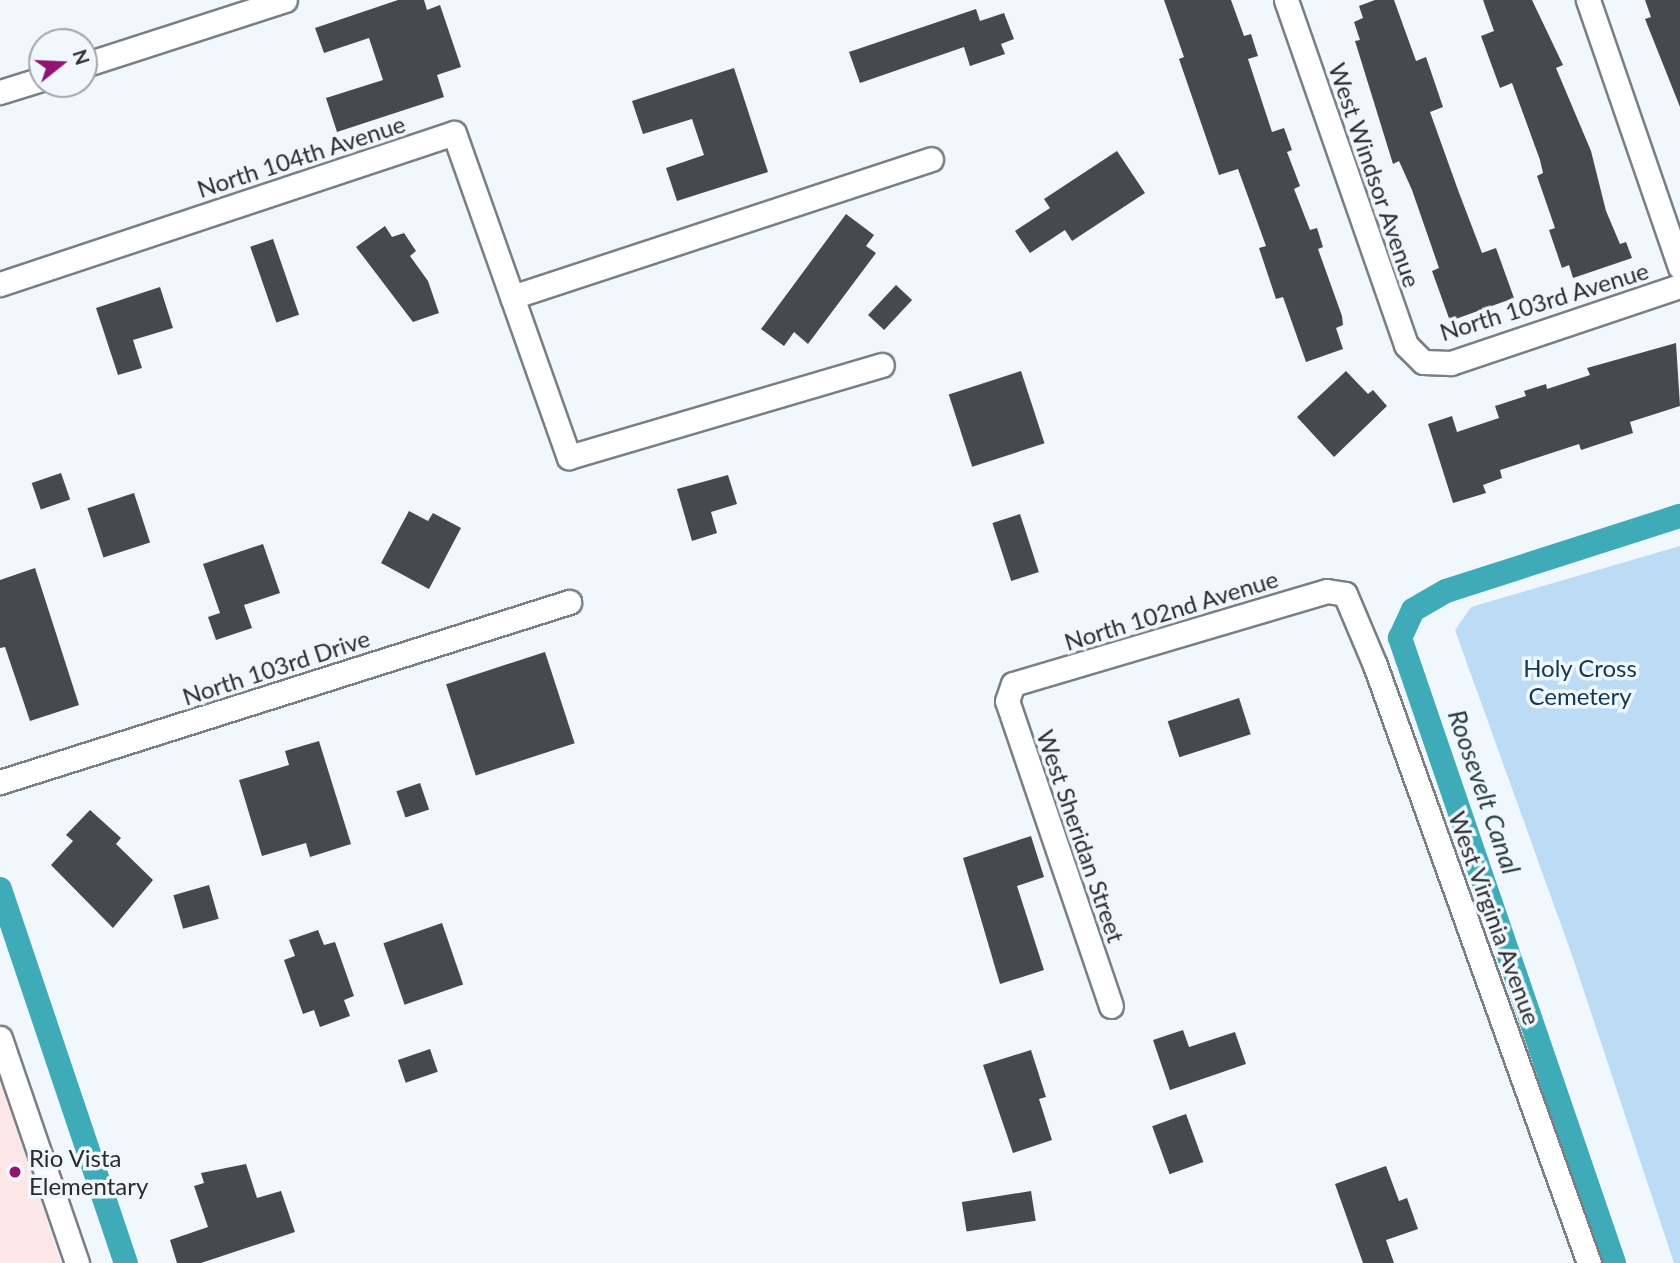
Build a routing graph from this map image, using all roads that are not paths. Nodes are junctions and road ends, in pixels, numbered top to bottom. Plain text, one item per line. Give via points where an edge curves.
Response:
1 (285, 0) edge
2 (1286, 0) edge
3 (1588, 0) edge
4 (98, 60) edge
5 (28, 83) edge
6 (0, 92) edge
7 (932, 159) dead end
8 (1680, 267) edge
9 (0, 284) edge
10 (1680, 286) edge
11 (512, 297) junction
12 (1423, 362) joint
13 (882, 365) dead end
14 (1345, 594) joint
15 (569, 602) dead end
16 (1013, 684) joint
17 (0, 782) edge
18 (1111, 1006) dead end
19 (0, 1038) edge
20 (77, 1263) edge
21 (1588, 1263) edge

1 - 4 street
2 - 12 street, West Windsor Avenue via 1406,345
3 - 8 street
5 - 6 street
7 - 11 street
9 - 11 street, North 104th Avenue via 454,133
10 - 12 street, North 103rd Avenue via 1451,363
11 - 13 street, North 104th Avenue via 569,457
14 - 16 street, North 102nd Avenue via 1327,591
14 - 21 street, West Virginia Avenue via 1422,795
15 - 17 street, North 103rd Drive
16 - 18 street, West Sheridan Street via 1007,701
19 - 20 street

